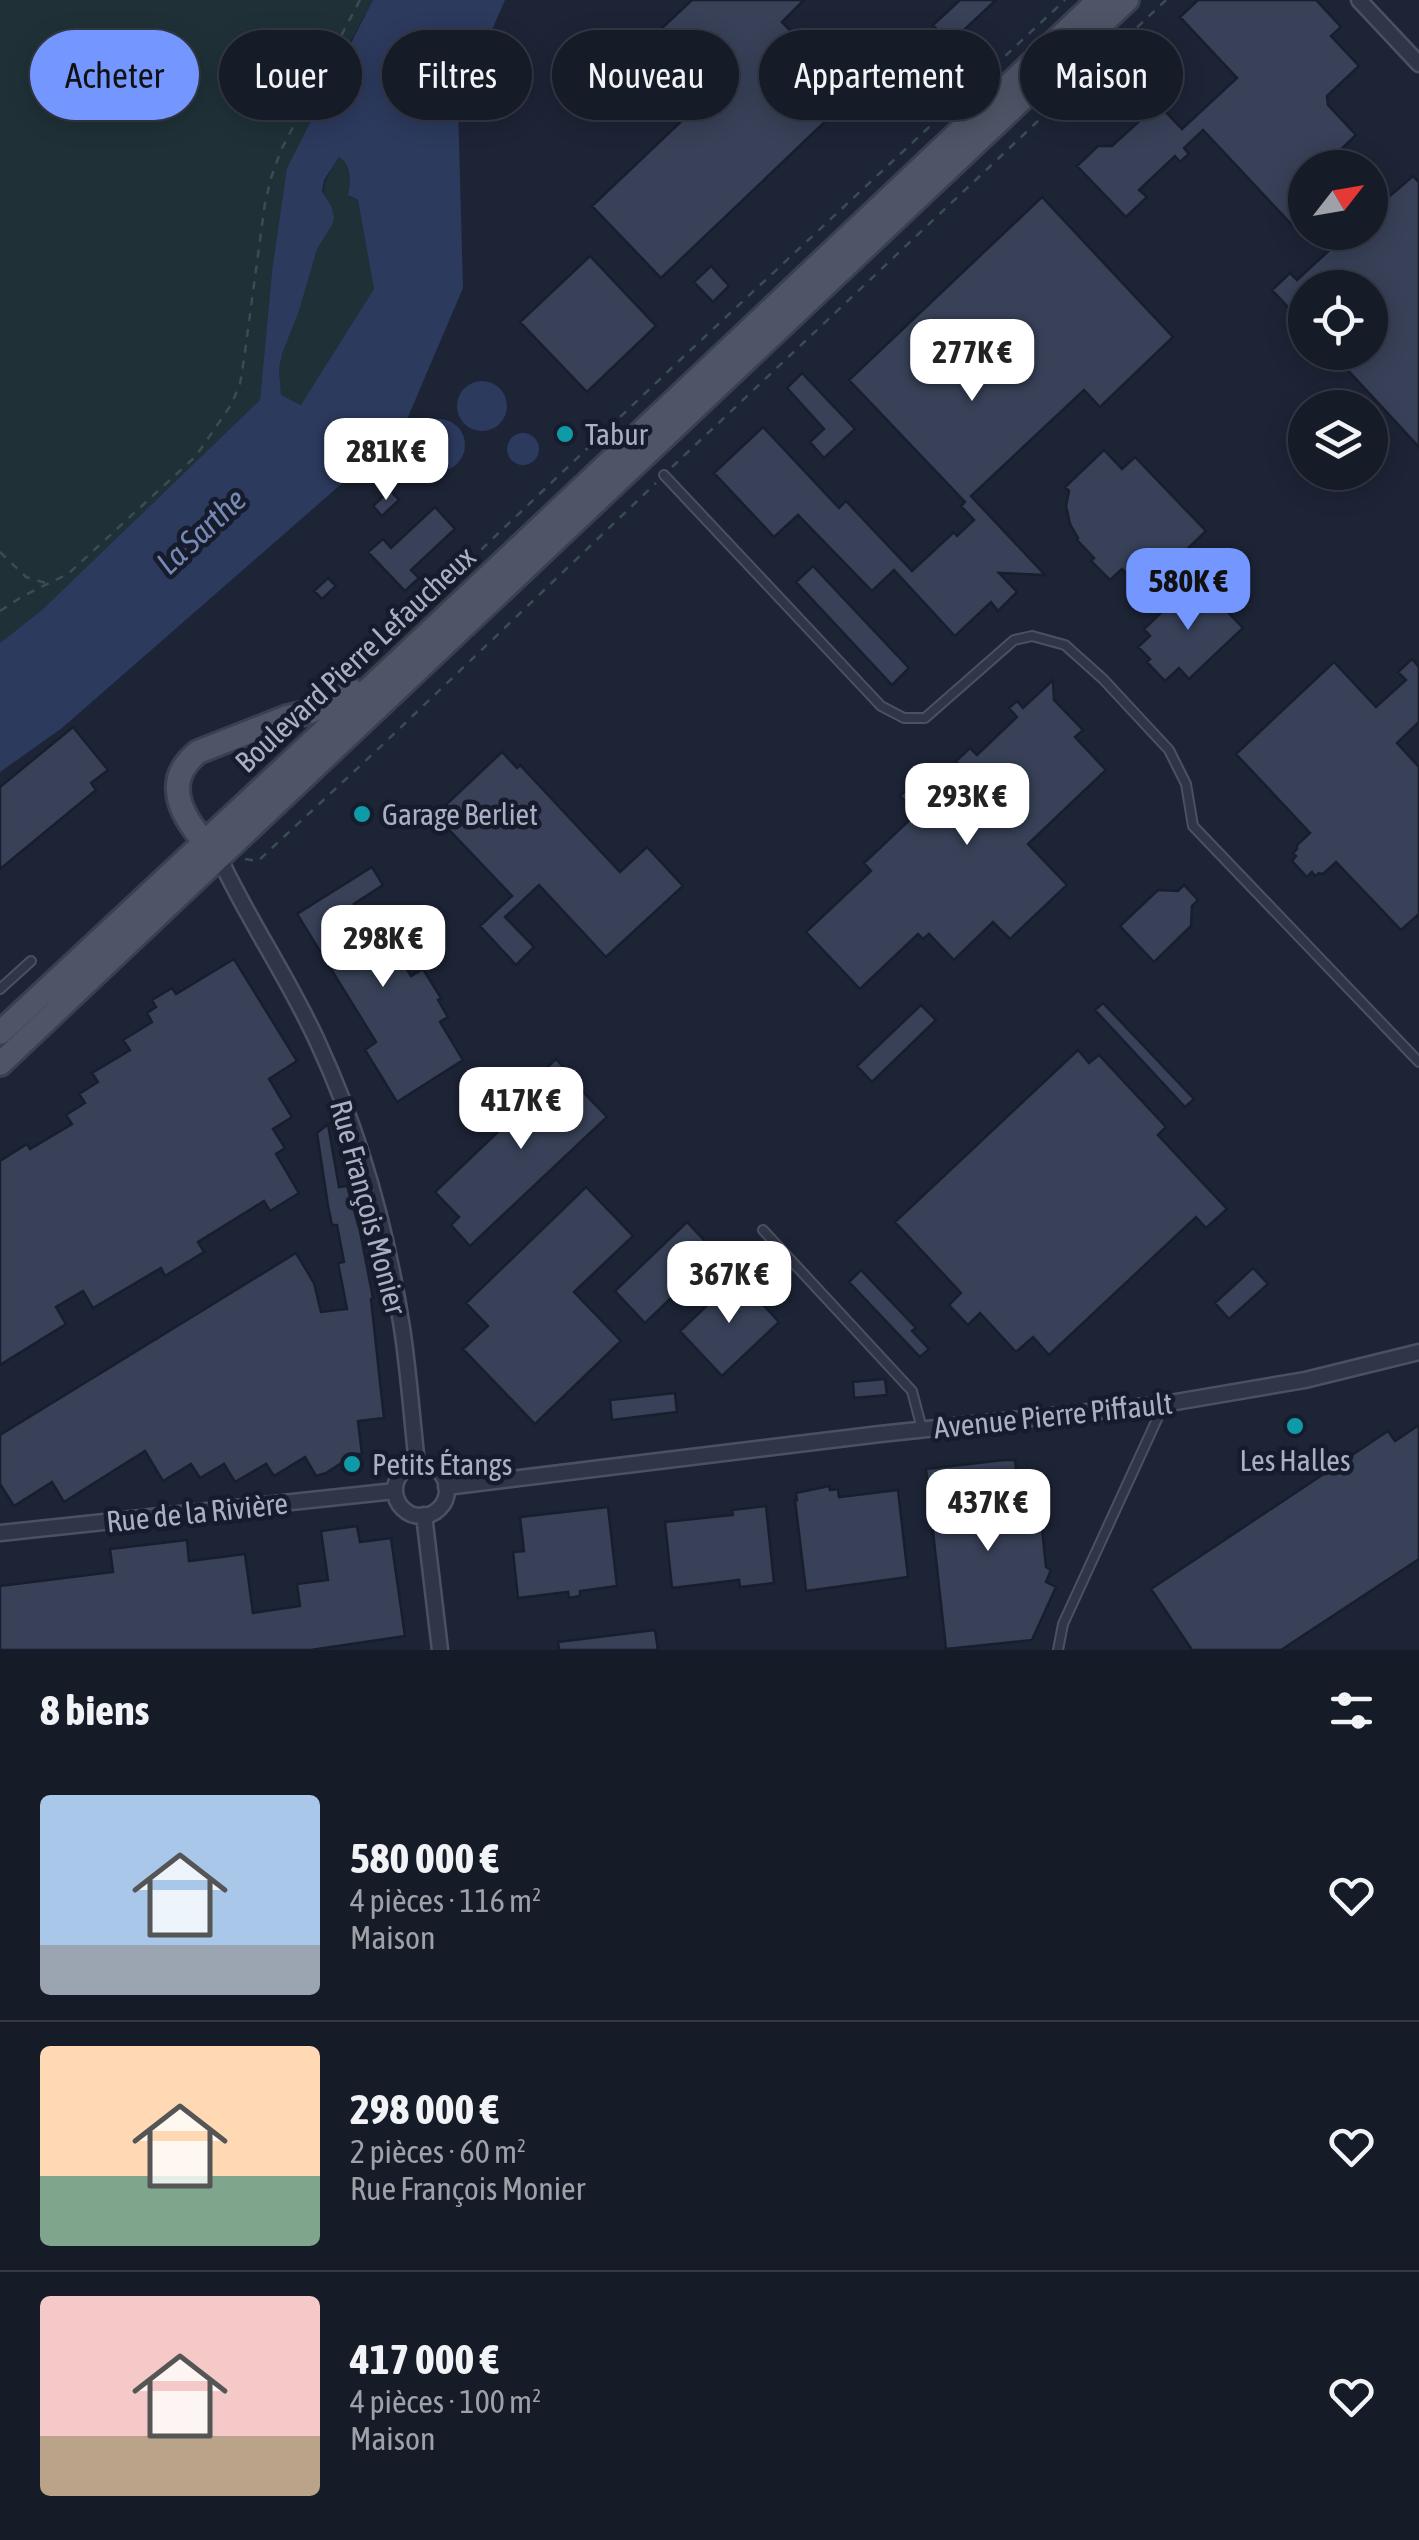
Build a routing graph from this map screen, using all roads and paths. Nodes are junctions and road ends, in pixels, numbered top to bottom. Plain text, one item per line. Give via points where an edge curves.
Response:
1 (360, 0) edge
2 (1065, 0) edge
3 (1099, 0) edge
4 (1126, 0) edge
5 (1166, 0) edge
6 (1359, 0) edge
7 (1419, 64) edge
8 (664, 475) junction
9 (0, 552) edge
10 (52, 582) junction
11 (0, 612) edge
12 (386, 672) junction
13 (344, 678) dead end
14 (211, 849) junction
15 (31, 961) dead end
16 (0, 989) edge
17 (0, 1032) edge
18 (1419, 1062) edge
19 (0, 1064) edge
20 (763, 1230) dead end
21 (1419, 1352) edge
22 (1164, 1404) junction
23 (922, 1429) junction
24 (417, 1464) junction
25 (446, 1487) junction
26 (395, 1491) junction
27 (424, 1515) junction
28 (0, 1533) edge
29 (440, 1650) edge
30 (1058, 1650) edge

1 - 10 path via 271,178 240,384 231,405 187,465
2 - 13 path, Boulevard Pierre Lefaucheux
3 - 12 main road, Boulevard Pierre Lefaucheux
4 - 14 main road, Boulevard Pierre Lefaucheux
5 - 8 path
6 - 7 street
8 - 14 path via 258,860
8 - 18 lane via 882,706 904,718 925,718 1014,640 1032,636 1065,645 1169,750 1186,784 1193,826
9 - 10 path via 26,578
10 - 11 path
12 - 14 main road, Boulevard Pierre Lefaucheux
12 - 14 main road via 333,702 188,759 178,778 178,799
14 - 17 main road, Boulevard Pierre Lefaucheux
14 - 19 main road, Boulevard Pierre Lefaucheux
14 - 24 street, Rue François Monier via 292,988 361,1156 397,1297
15 - 16 lane
20 - 23 lane via 912,1391
21 - 22 street, Avenue Pierre Piffault
22 - 23 street, Avenue Pierre Piffault
22 - 30 lane via 1063,1624
23 - 25 street, Avenue Pierre Piffault
24 - 25 street via 432,1466
24 - 26 street via 401,1473
25 - 27 street via 437,1510
26 - 27 street via 406,1511
26 - 28 street, Rue de la Rivière
27 - 29 street

